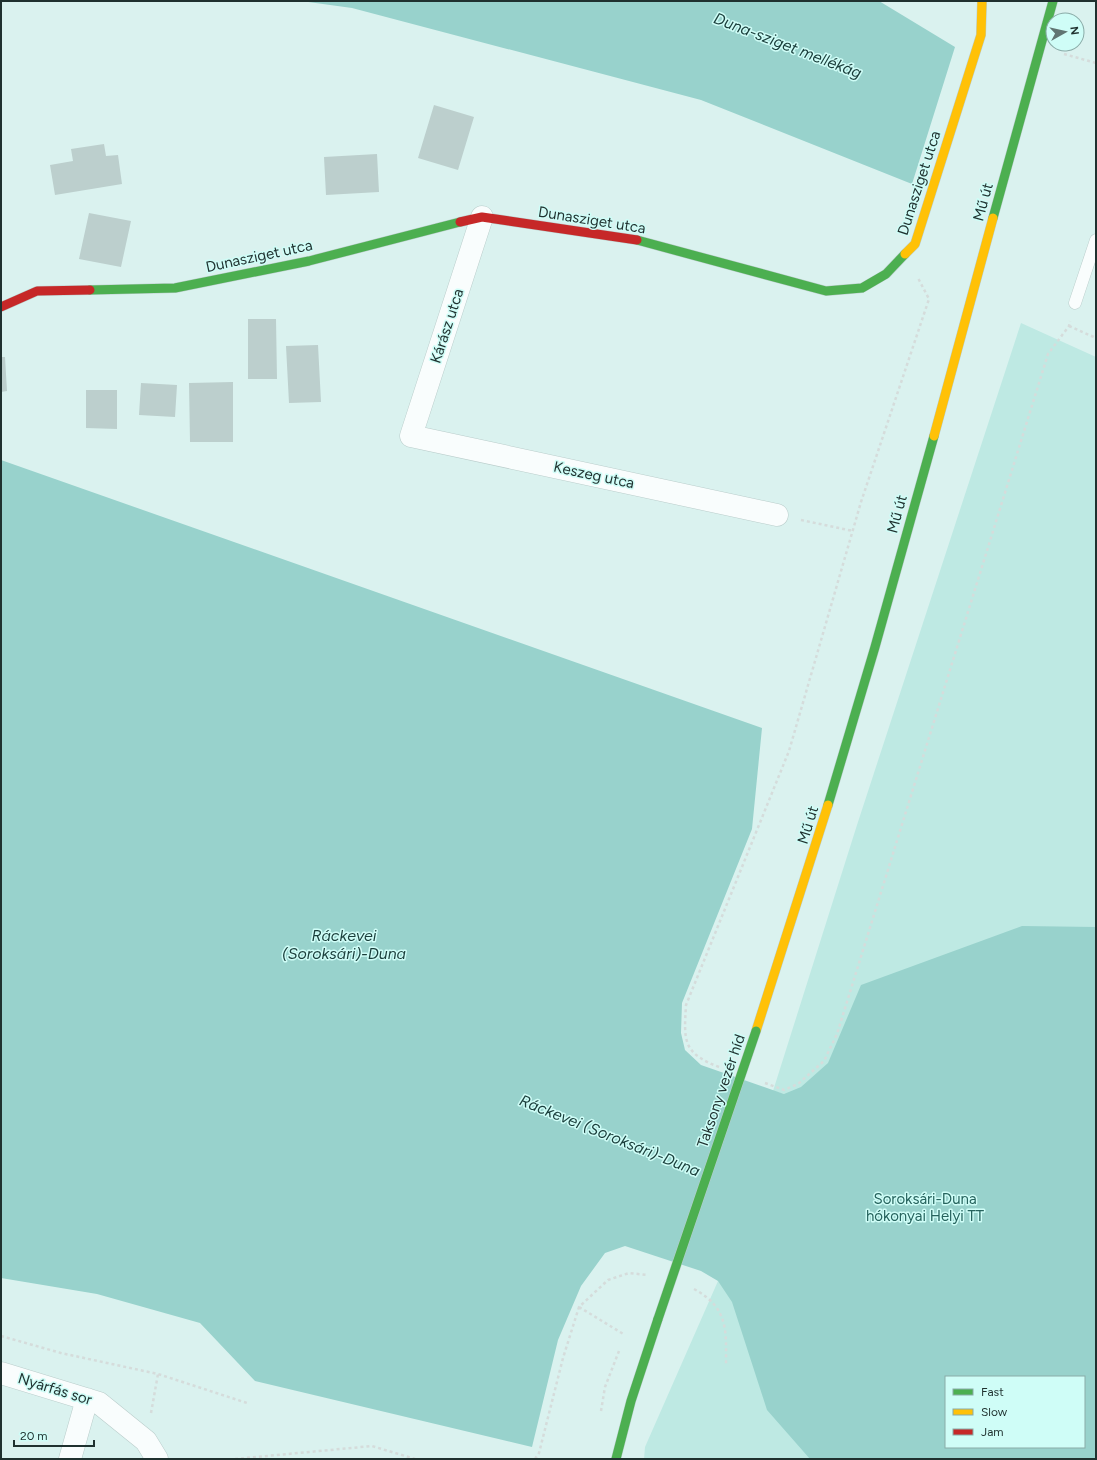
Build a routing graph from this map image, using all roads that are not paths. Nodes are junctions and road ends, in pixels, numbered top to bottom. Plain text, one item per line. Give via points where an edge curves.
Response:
1 (982, 1) edge
2 (1053, 1) edge
3 (482, 217) junction
4 (1096, 240) edge
5 (1075, 304) dead end
6 (1, 307) edge
7 (411, 436) joint
8 (777, 515) road end
9 (756, 1031) joint
10 (1, 1373) edge
11 (87, 1399) junction
12 (151, 1450) edge
13 (70, 1459) edge
14 (616, 1459) edge

1 - 3 street, Dunasziget utca via 981,35 915,244 886,274 862,288 826,291 636,240
2 - 9 street, Mű út via 864,687 798,908
3 - 6 street, Dunasziget utca via 309,260 175,288 37,291
3 - 7 street, Kárász utca
4 - 5 lane
7 - 8 street, Keszeg utca
9 - 14 street, Taksony vezér híd, bridge via 630,1401
10 - 11 street, Nyárfás sor
11 - 12 street, Nyárfás sor via 99,1403
11 - 13 street

